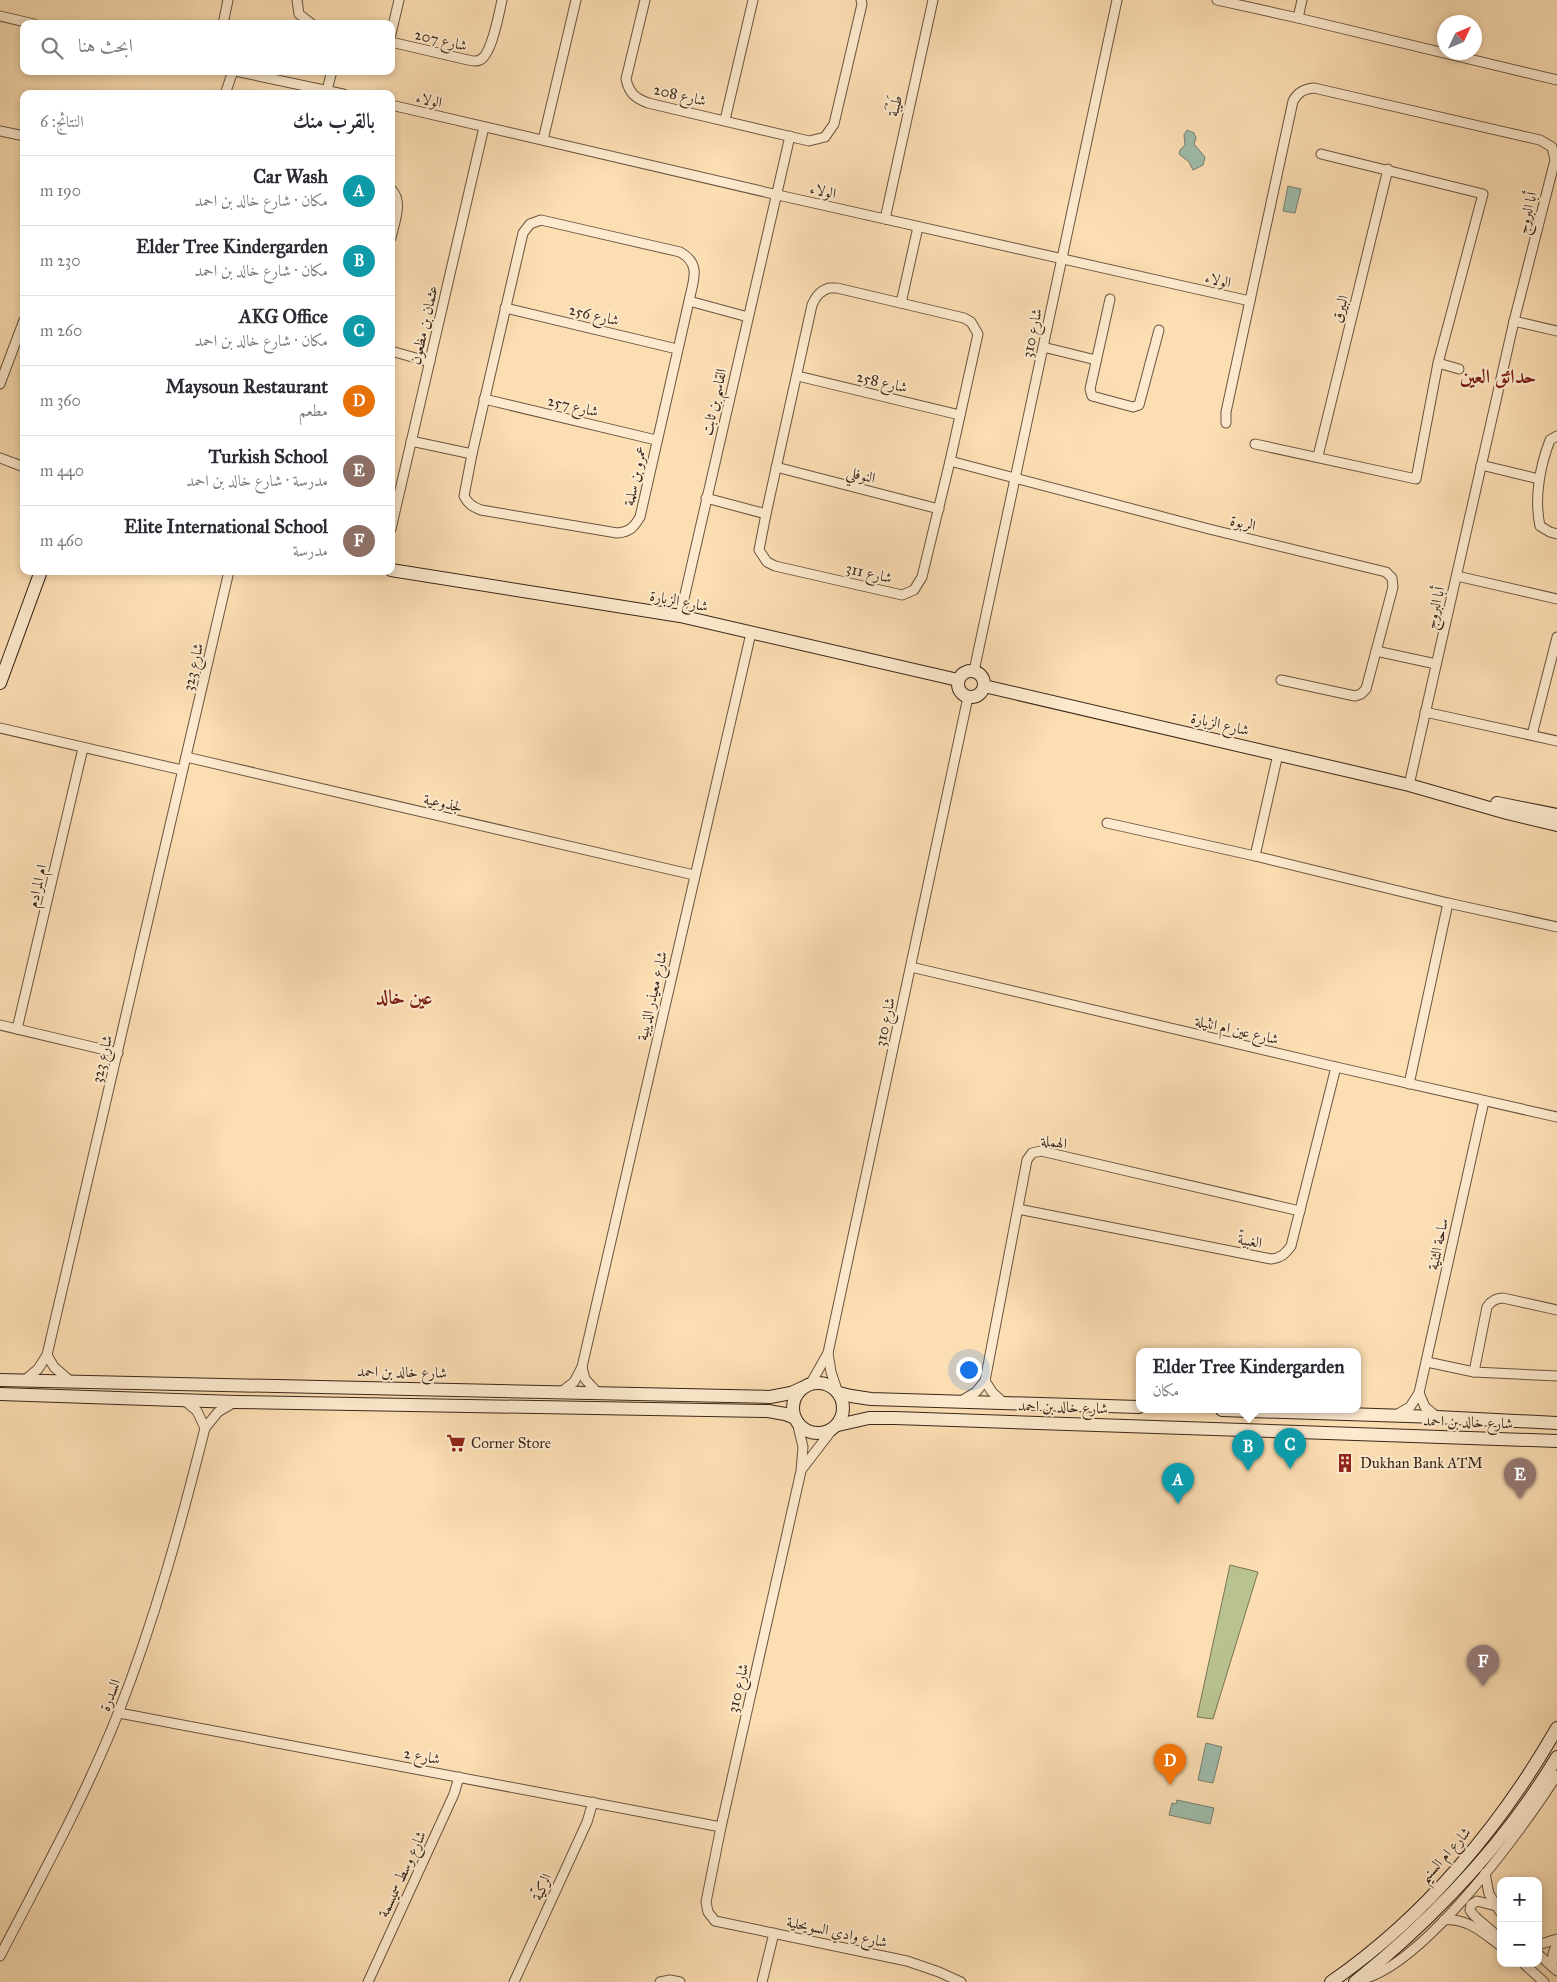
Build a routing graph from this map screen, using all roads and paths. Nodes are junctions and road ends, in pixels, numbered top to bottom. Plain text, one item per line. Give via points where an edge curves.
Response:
1 (228, 0) edge
2 (297, 0) edge
3 (399, 0) edge
4 (502, 0) edge
5 (576, 0) edge
6 (645, 0) edge
7 (753, 0) edge
8 (862, 0) edge
9 (933, 0) edge
10 (1117, 0) edge
11 (1217, 0) edge
12 (1302, 0) edge
13 (0, 16) edge
14 (1298, 18) junction
15 (223, 20) edge
16 (307, 20) edge
17 (394, 20) edge
18 (20, 21) edge
19 (395, 43) edge
20 (232, 75) edge
21 (254, 75) edge
22 (331, 75) edge
23 (1557, 80) edge
24 (227, 90) edge
25 (327, 90) joint
26 (395, 106) edge
27 (725, 120) junction
28 (484, 127) junction
29 (0, 131) edge
30 (20, 135) edge
31 (790, 136) junction
32 (543, 140) junction
33 (1321, 154) dead end
34 (1388, 169) junction
35 (395, 192) edge
36 (778, 195) junction
37 (395, 218) edge
38 (885, 219) junction
39 (918, 227) junction
40 (1062, 259) junction
41 (1110, 299) dead end
42 (689, 301) junction
43 (1250, 301) junction
44 (901, 303) junction
45 (505, 308) junction
46 (748, 317) junction
47 (1514, 321) junction
48 (20, 328) edge
49 (1159, 330) dead end
50 (1557, 331) edge
51 (1043, 347) junction
52 (677, 349) junction
53 (395, 352) edge
54 (1096, 360) junction
55 (4, 361) edge
56 (430, 362) junction
57 (1438, 363) junction
58 (1459, 368) dead end
59 (798, 376) junction
60 (0, 384) edge
61 (484, 399) junction
62 (960, 415) junction
63 (1226, 423) dead end
64 (1557, 436) edge
65 (656, 440) junction
66 (412, 441) junction
67 (1256, 444) dead end
68 (472, 454) junction
69 (1318, 456) junction
70 (0, 458) edge
71 (950, 461) junction
72 (1481, 464) junction
73 (20, 466) edge
74 (776, 467) junction
75 (1014, 476) junction
76 (1539, 479) junction
77 (706, 498) junction
78 (939, 509) junction
79 (395, 512) edge
80 (766, 514) junction
81 (1557, 534) edge
82 (395, 571) edge
83 (39, 575) edge
84 (228, 575) edge
85 (1456, 576) junction
86 (1557, 599) edge
87 (680, 616) junction
88 (751, 633) junction
89 (1557, 636) edge
90 (1376, 651) junction
91 (3, 662) edge
92 (1436, 664) junction
93 (974, 671) junction
94 (958, 680) junction
95 (1281, 680) dead end
96 (0, 683) edge
97 (984, 686) junction
98 (968, 697) junction
99 (1425, 712) junction
100 (0, 728) edge
101 (1532, 735) junction
102 (1557, 741) edge
103 (83, 748) junction
104 (1278, 754) junction
105 (186, 757) junction
106 (182, 770) junction
107 (1408, 785) junction
108 (1448, 795) junction
109 (1557, 815) edge
110 (1107, 823) dead end
111 (1557, 825) edge
112 (1255, 856) junction
113 (694, 875) junction
114 (1448, 903) junction
115 (1557, 927) edge
116 (911, 966) junction
117 (0, 1025) edge
118 (18, 1029) junction
119 (118, 1053) junction
120 (1336, 1067) junction
121 (1409, 1084) junction
122 (1484, 1101) junction
123 (1557, 1117) edge
124 (1018, 1209) junction
125 (1300, 1211) junction
126 (1557, 1310) edge
127 (828, 1353) junction
128 (47, 1355) junction
129 (1427, 1362) junction
130 (582, 1367) junction
131 (1474, 1372) junction
132 (1557, 1376) edge
133 (0, 1380) edge
134 (25, 1380) junction
135 (70, 1381) junction
136 (984, 1381) junction
137 (807, 1386) junction
138 (561, 1392) junction
139 (596, 1392) junction
140 (838, 1392) junction
141 (1419, 1393) junction
142 (0, 1394) edge
143 (182, 1399) junction
144 (236, 1402) junction
145 (960, 1402) junction
146 (1004, 1403) junction
147 (1136, 1407) edge
148 (1326, 1413) edge
149 (1396, 1415) junction
150 (1437, 1417) junction
151 (796, 1420) junction
152 (1557, 1423) edge
153 (835, 1427) junction
154 (205, 1428) junction
155 (1557, 1441) edge
156 (801, 1471) junction
157 (118, 1713) junction
158 (1557, 1728) edge
159 (1557, 1757) edge
160 (1557, 1776) edge
161 (459, 1777) junction
162 (593, 1802) junction
163 (720, 1826) junction
164 (1485, 1873) junction
165 (1497, 1908) edge
166 (1497, 1910) edge
167 (708, 1912) joint
168 (1444, 1920) junction
169 (774, 1933) junction
170 (1497, 1936) edge
171 (1557, 1941) edge
172 (1497, 1943) edge
173 (1542, 1945) edge
174 (0, 1956) edge
175 (1542, 1958) edge
176 (1527, 1967) edge
177 (1554, 1969) edge
178 (1356, 1981) edge
179 (368, 1982) edge
180 (514, 1982) edge
181 (660, 1982) edge
182 (680, 1982) edge
183 (762, 1982) edge
184 (961, 1982) edge
185 (1331, 1982) edge
186 (1544, 1982) edge

1 - 15 street
2 - 16 street via 299,14
3 - 17 street
4 - 19 street, شارع 207 via 489,48 480,60
5 - 32 street
6 - 27 street, شارع 208 via 626,79 631,94 648,103
7 - 27 street
8 - 31 street, شارع 208 via 834,124 825,137 818,140
9 - 38 street, طَيْبَة
10 - 40 street, شارع 310
11 - 14 street
12 - 14 street
13 - 18 street
14 - 23 street
20 - 24 street
21 - 25 street
22 - 25 street
26 - 28 street, الولاء
27 - 31 street, شارع 208
28 - 32 street, الولاء
28 - 56 street, عثمان بن مظعون
29 - 30 street
31 - 36 street
32 - 36 street, الولاء
33 - 34 street
34 - 57 street via 1483,194
34 - 69 street, البيرق
35 - 37 street via 398,203
36 - 38 street, الولاء
36 - 46 street, القاسم بن ثابت
38 - 39 street, الولاء
39 - 40 street, الولاء
39 - 44 street
40 - 43 street, الولاء
40 - 51 street, شارع 310
41 - 54 street
42 - 45 street, عمرو بن سلمة via 694,266 692,260 680,252 541,220 530,224 524,233
42 - 46 street
42 - 52 street, عمرو بن سلمة
43 - 47 street, أبا البروج via 1293,100 1302,91 1314,88 1540,140 1552,147 1555,160
43 - 63 street, أبا البروج
44 - 59 street, شارع 311 via 837,288 822,290 812,304
44 - 62 street, شارع 311 via 964,318 976,327 977,343
45 - 52 street, شارع 256
45 - 61 street, عمرو بن سلمة
46 - 77 street, القاسم بن ثابت
47 - 50 street
47 - 72 street, أبا البروج
48 - 55 street
49 - 54 street via 1137,407 1092,396 1090,389
51 - 54 street
51 - 75 street, شارع 310
52 - 65 street, عمرو بن سلمة
53 - 56 street
55 - 60 street
56 - 66 street, عثمان بن مظعون
57 - 58 street
57 - 69 street via 1416,479
59 - 62 street, شارع 258
59 - 74 street, شارع 311
61 - 65 street, شارع 257
61 - 68 street, عمرو بن سلمة
62 - 71 street, شارع 311
64 - 76 street via 1550,440
65 - 68 street, عمرو بن سلمة via 640,517 625,533 472,507 464,496
66 - 68 street
66 - 79 street, عثمان بن مظعون
67 - 69 street
70 - 73 street
71 - 75 street
71 - 78 street, شارع 311
72 - 76 street
72 - 85 street, أبا البروج
74 - 78 street, النوفلي
74 - 80 street, شارع 311
75 - 90 street, الربوة via 1209,529 1386,572 1392,578 1392,587
75 - 93 street, شارع 310
76 - 81 street via 1540,526
77 - 80 street
77 - 87 street, القاسم بن ثابت
78 - 80 street, شارع 311 via 922,577 914,590 902,595 767,562 759,550
82 - 87 main road, شارع الزبارة
83 - 91 main road
84 - 105 street, شارع 323
85 - 86 street
85 - 92 street, أبا البروج
87 - 88 main road, شارع الزبارة
88 - 94 main road, شارع الزبارة
88 - 113 street, شارع معيذر الذيبية
89 - 101 street
90 - 92 street
90 - 95 street, الربوة via 1366,689 1355,696
91 - 96 main road
92 - 99 street, أبا البروج
93 - 94 main road via 965,672
93 - 97 main road via 981,676
94 - 98 main road via 961,693
97 - 98 main road via 978,695
97 - 104 main road, شارع الزبارة
98 - 116 street, شارع 310
99 - 101 street
99 - 107 street, أبا البروج
100 - 103 street
101 - 102 street
103 - 106 street
103 - 118 street, ام المرادم
104 - 107 main road, شارع الزبارة
104 - 112 street
105 - 106 street, شارع 323
105 - 113 street, لجذوعية
106 - 119 street, شارع 323
107 - 108 main road, شارع الزبارة
108 - 109 main road, شارع الزبارة
108 - 111 main road, شارع الزبارة
110 - 112 street
112 - 114 street
113 - 130 street, شارع معيذر الذيبية
114 - 115 street
114 - 121 street
116 - 120 street, شارع عين ام انثيلة
116 - 127 street, شارع 310
117 - 118 street
118 - 119 street
119 - 128 street, شارع 323
120 - 121 street, شارع عين ام انثيلة
120 - 125 street, الغبيةّ
121 - 122 street, شارع عين ام انثيلة
122 - 123 street, شارع عين ام انثيلة
122 - 129 street, ساحة الثنية
124 - 125 street, الغبيةّ via 1271,1259 1282,1256 1291,1246
124 - 125 street, الهملة via 1027,1160 1032,1153 1041,1151
124 - 136 street, الهملة
126 - 131 street via 1503,1298 1490,1303
127 - 137 street, شارع 310
127 - 140 street, شارع 310
128 - 134 street, شارع 323
128 - 135 street via 54,1367
129 - 131 street
129 - 141 street, ساحة الثنية
130 - 138 street, شارع معيذر الذيبية via 574,1382
130 - 139 street via 585,1378
131 - 132 street
133 - 134 main road, شارع خالد بن احمد
134 - 135 main road, شارع خالد بن احمد
135 - 138 main road, شارع خالد بن احمد
136 - 145 street via 970,1397
136 - 146 street
137 - 139 main road, شارع خالد بن احمد via 770,1397
137 - 140 main road via 825,1383
137 - 151 main road via 794,1399
138 - 139 main road, شارع خالد بن احمد
140 - 145 main road, شارع خالد بن احمد via 861,1398
140 - 153 main road via 844,1412
141 - 149 street, ساحة الثنية via 1410,1407
141 - 150 street via 1425,1407
142 - 143 main road
143 - 144 main road
143 - 154 street via 196,1411
144 - 151 main road via 768,1411
144 - 154 street, السدرة via 218,1412
145 - 146 main road, شارع خالد بن احمد
146 - 147 main road, شارع خالد بن احمد
148 - 149 main road, شارع خالد بن احمد
149 - 150 main road, شارع خالد بن احمد
150 - 152 main road, شارع خالد بن احمد
151 - 153 main road via 809,1432 825,1433
151 - 156 street, شارع 310 via 803,1446
153 - 155 main road, شارع خالد بن احمد via 882,1417
153 - 156 street, شارع 310
154 - 157 street, السدرة via 161,1592
156 - 163 street, شارع 310
157 - 161 street, شارع 2
157 - 174 street, السدرة via 60,1841
158 - 185 main road, شارع ام السنيم via 1513,1799 1454,1871 1401,1925
159 - 178 main road, شارع ام السنيم via 1481,1861 1410,1934
160 - 164 street
161 - 162 street, شارع 2
161 - 179 street, شارع وسط سميسمة
162 - 163 street, شارع 2
162 - 180 street, الركيّة via 587,1822
163 - 167 street, شارع 310 via 706,1902
164 - 165 street via 1486,1887
164 - 168 street
166 - 170 street via 1477,1901 1470,1910
167 - 169 street, شارع وادي السويحلية via 715,1921
168 - 172 street via 1469,1924
168 - 178 street via 1396,1964 1372,1978
169 - 183 street
169 - 184 street, شارع وادي السويحلية via 907,1961
171 - 173 street
171 - 177 street via 1553,1954
175 - 177 street
176 - 186 street
181 - 182 street

